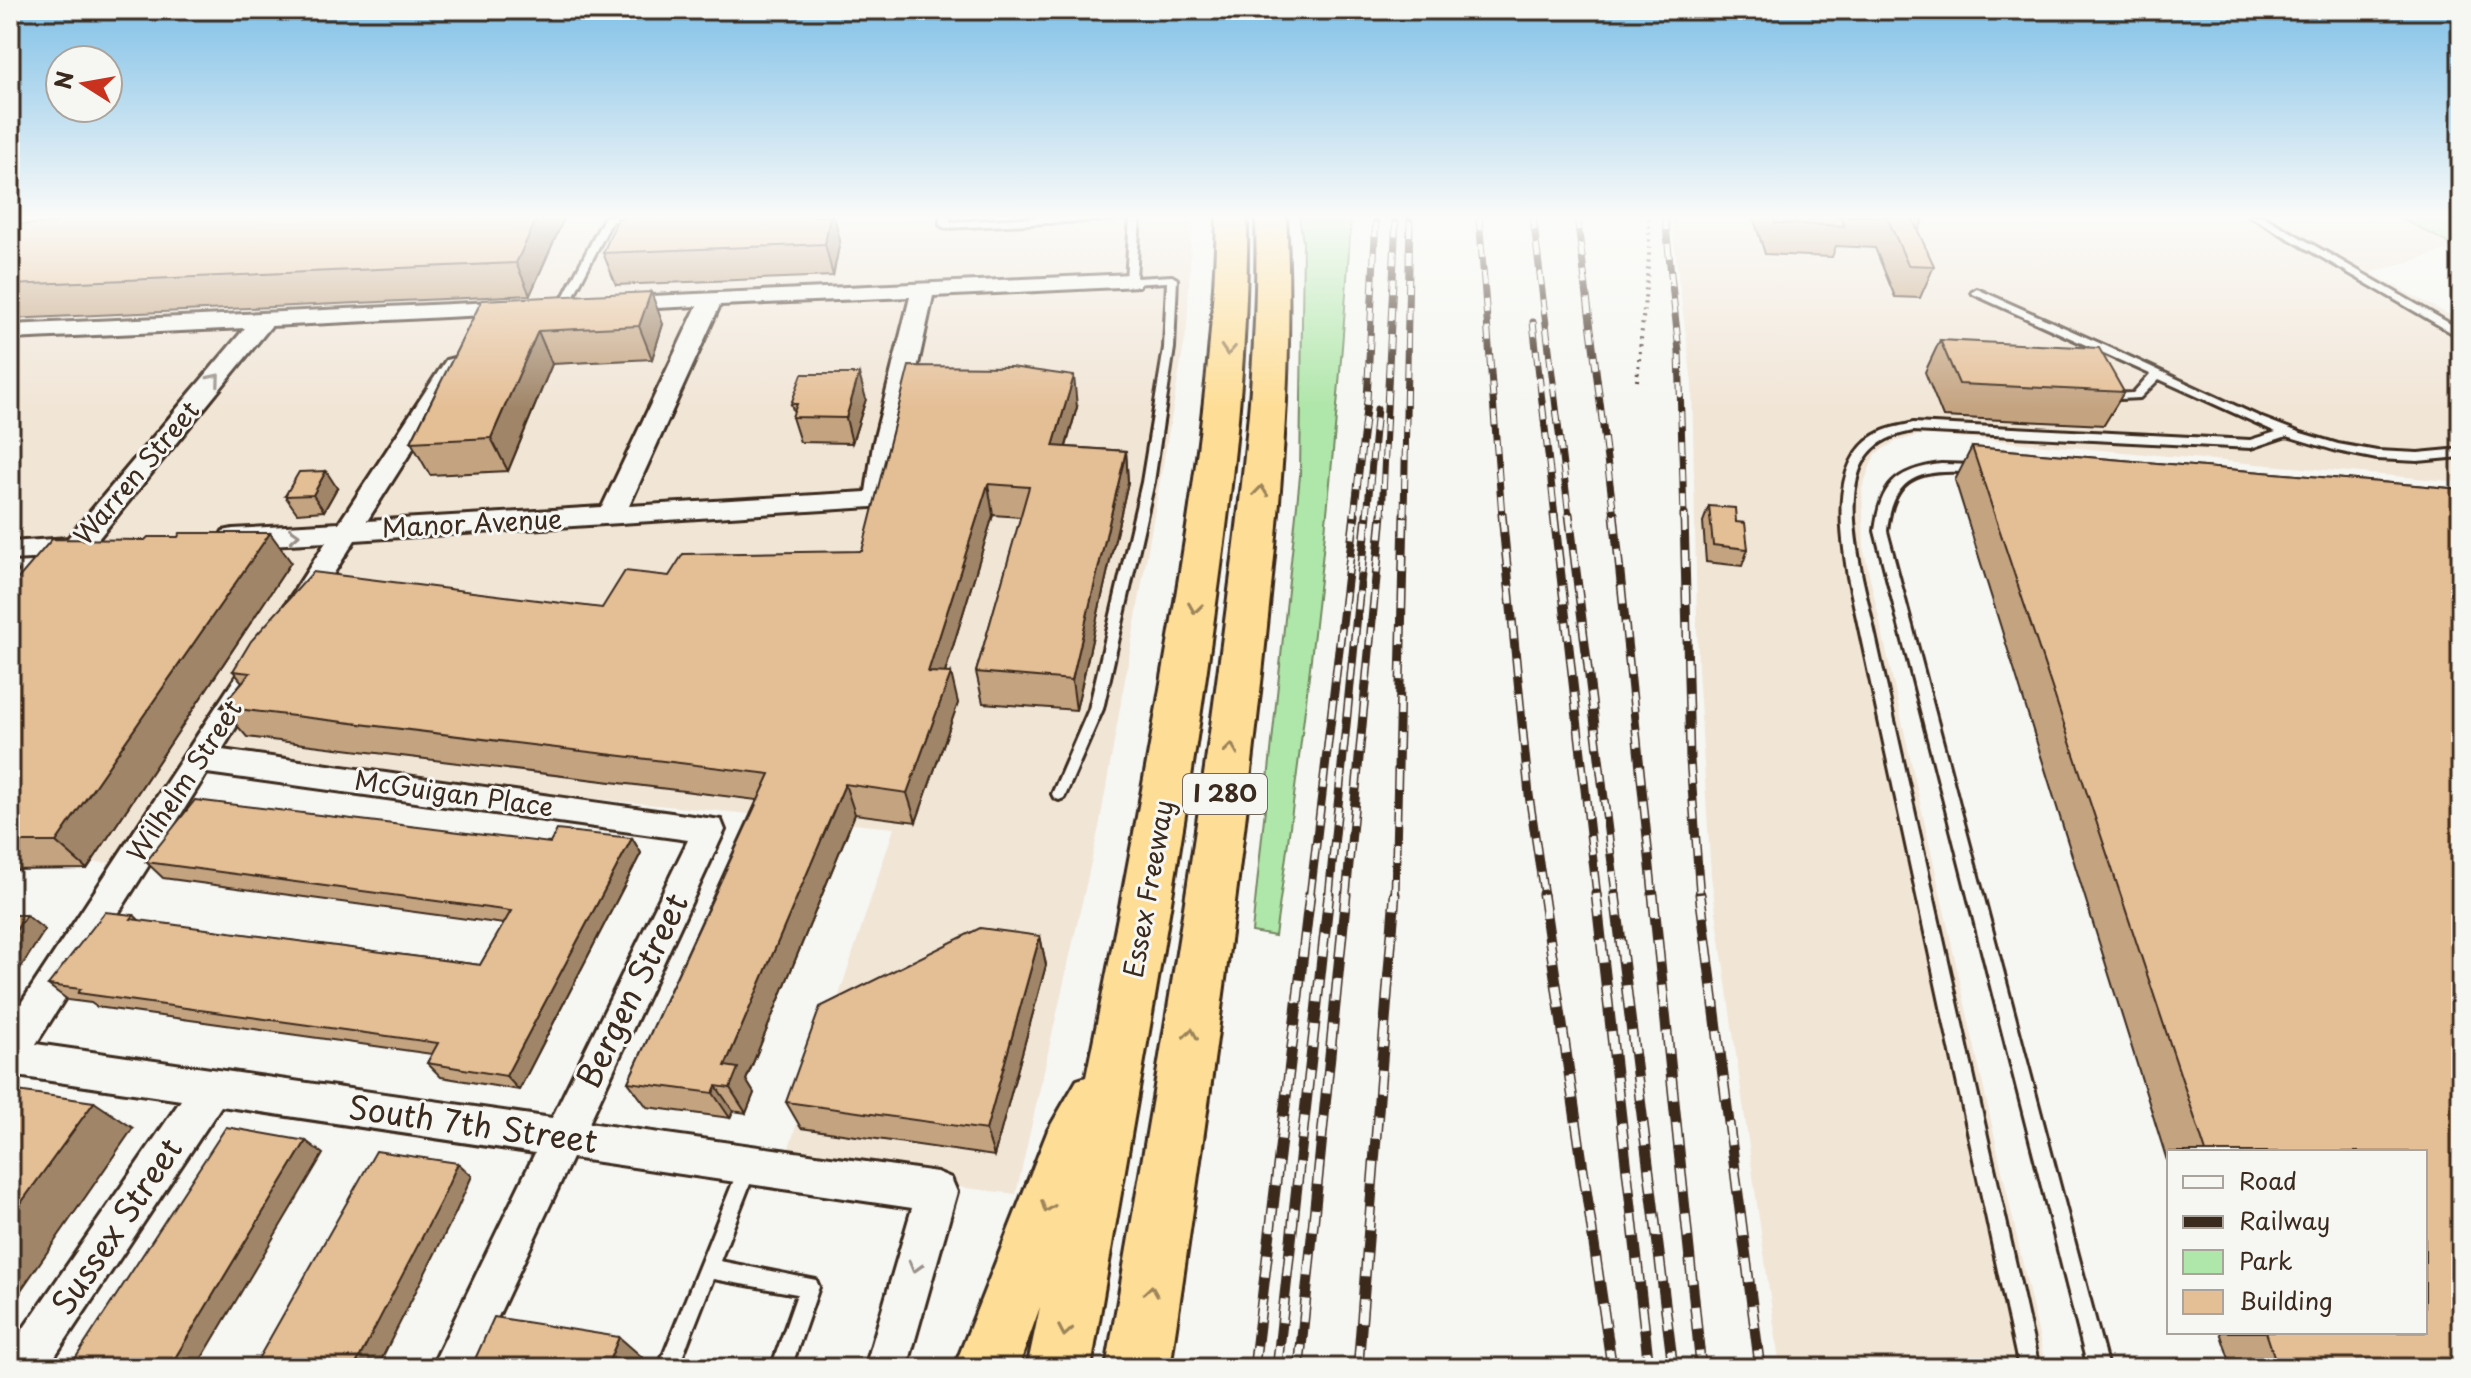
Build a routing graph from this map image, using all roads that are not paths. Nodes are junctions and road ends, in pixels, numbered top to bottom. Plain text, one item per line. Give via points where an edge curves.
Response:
1 (577, 280) edge
2 (1145, 280) edge
3 (1172, 280) edge
4 (1230, 280) edge
5 (1274, 280) edge
6 (2366, 280) edge
7 (1131, 281) joint
8 (923, 289) junction
9 (1977, 292) dead end
10 (712, 298) junction
11 (564, 305) junction
12 (490, 309) junction
13 (265, 319) junction
14 (13, 335) edge
15 (2461, 335) edge
16 (2157, 374) junction
17 (2095, 397) edge
18 (2286, 433) junction
19 (2461, 453) edge
20 (1988, 470) edge
21 (611, 516) junction
22 (346, 532) junction
23 (203, 540) edge
24 (108, 545) edge
25 (76, 547) junction
26 (10, 551) edge
27 (48, 581) edge
28 (199, 759) junction
29 (1059, 794) dead end
30 (709, 830) joint
31 (10, 1052) edge
32 (10, 1058) edge
33 (1117, 1062) junction
34 (212, 1087) junction
35 (562, 1138) junction
36 (748, 1165) junction
37 (707, 1268) junction
38 (22, 1368) edge
39 (452, 1368) edge
40 (668, 1368) edge
41 (781, 1368) edge
42 (886, 1368) edge
43 (986, 1368) edge
44 (1059, 1368) edge
45 (1138, 1368) edge
46 (2029, 1368) edge
47 (2098, 1368) edge

1 - 11 lane
2 - 7 lane
3 - 29 lane via 1169,348 1148,482 1096,709
4 -> 33 highway, Essex Freeway / I 280 via 1214,479
45 -> 5 highway, I 280 via 1223,810 1253,559
6 - 15 lane
7 - 8 street
8 - 10 street
8 - 21 street, Manor Avenue via 878,500
9 - 16 lane
10 - 11 street
10 - 21 street
11 - 12 street
12 - 13 street
12 - 22 street, Wilhelm Street
13 - 14 street
25 -> 13 street, Warren Street
16 - 17 lane via 2133,398
16 - 18 lane
18 - 19 lane via 2371,454
18 - 46 lane via 2251,444 1913,427 1872,440 1852,475 1848,531 1855,577
20 - 47 lane via 1941,465 1911,475 1889,489 1881,531
21 - 22 street, Manor Avenue
23 -> 22 street, Manor Avenue
22 - 28 street, Wilhelm Street
24 - 25 street
25 - 26 street
25 - 27 street, Warren Street
28 - 30 street, McGuigan Place
28 - 31 street, Wilhelm Street
30 - 35 street, Bergen Street
32 - 34 street, South 7th Street
33 -> 43 highway via 1068,1150
33 -> 44 highway, Essex Freeway / I 280
34 - 35 street, South 7th Street
34 - 38 street, Sussex Street
35 - 36 street, South 7th Street
35 - 39 street, Bergen Street
36 - 37 lane
36 -> 42 street, South 7th Street via 937,1192
37 - 40 lane
37 - 41 lane via 809,1287

